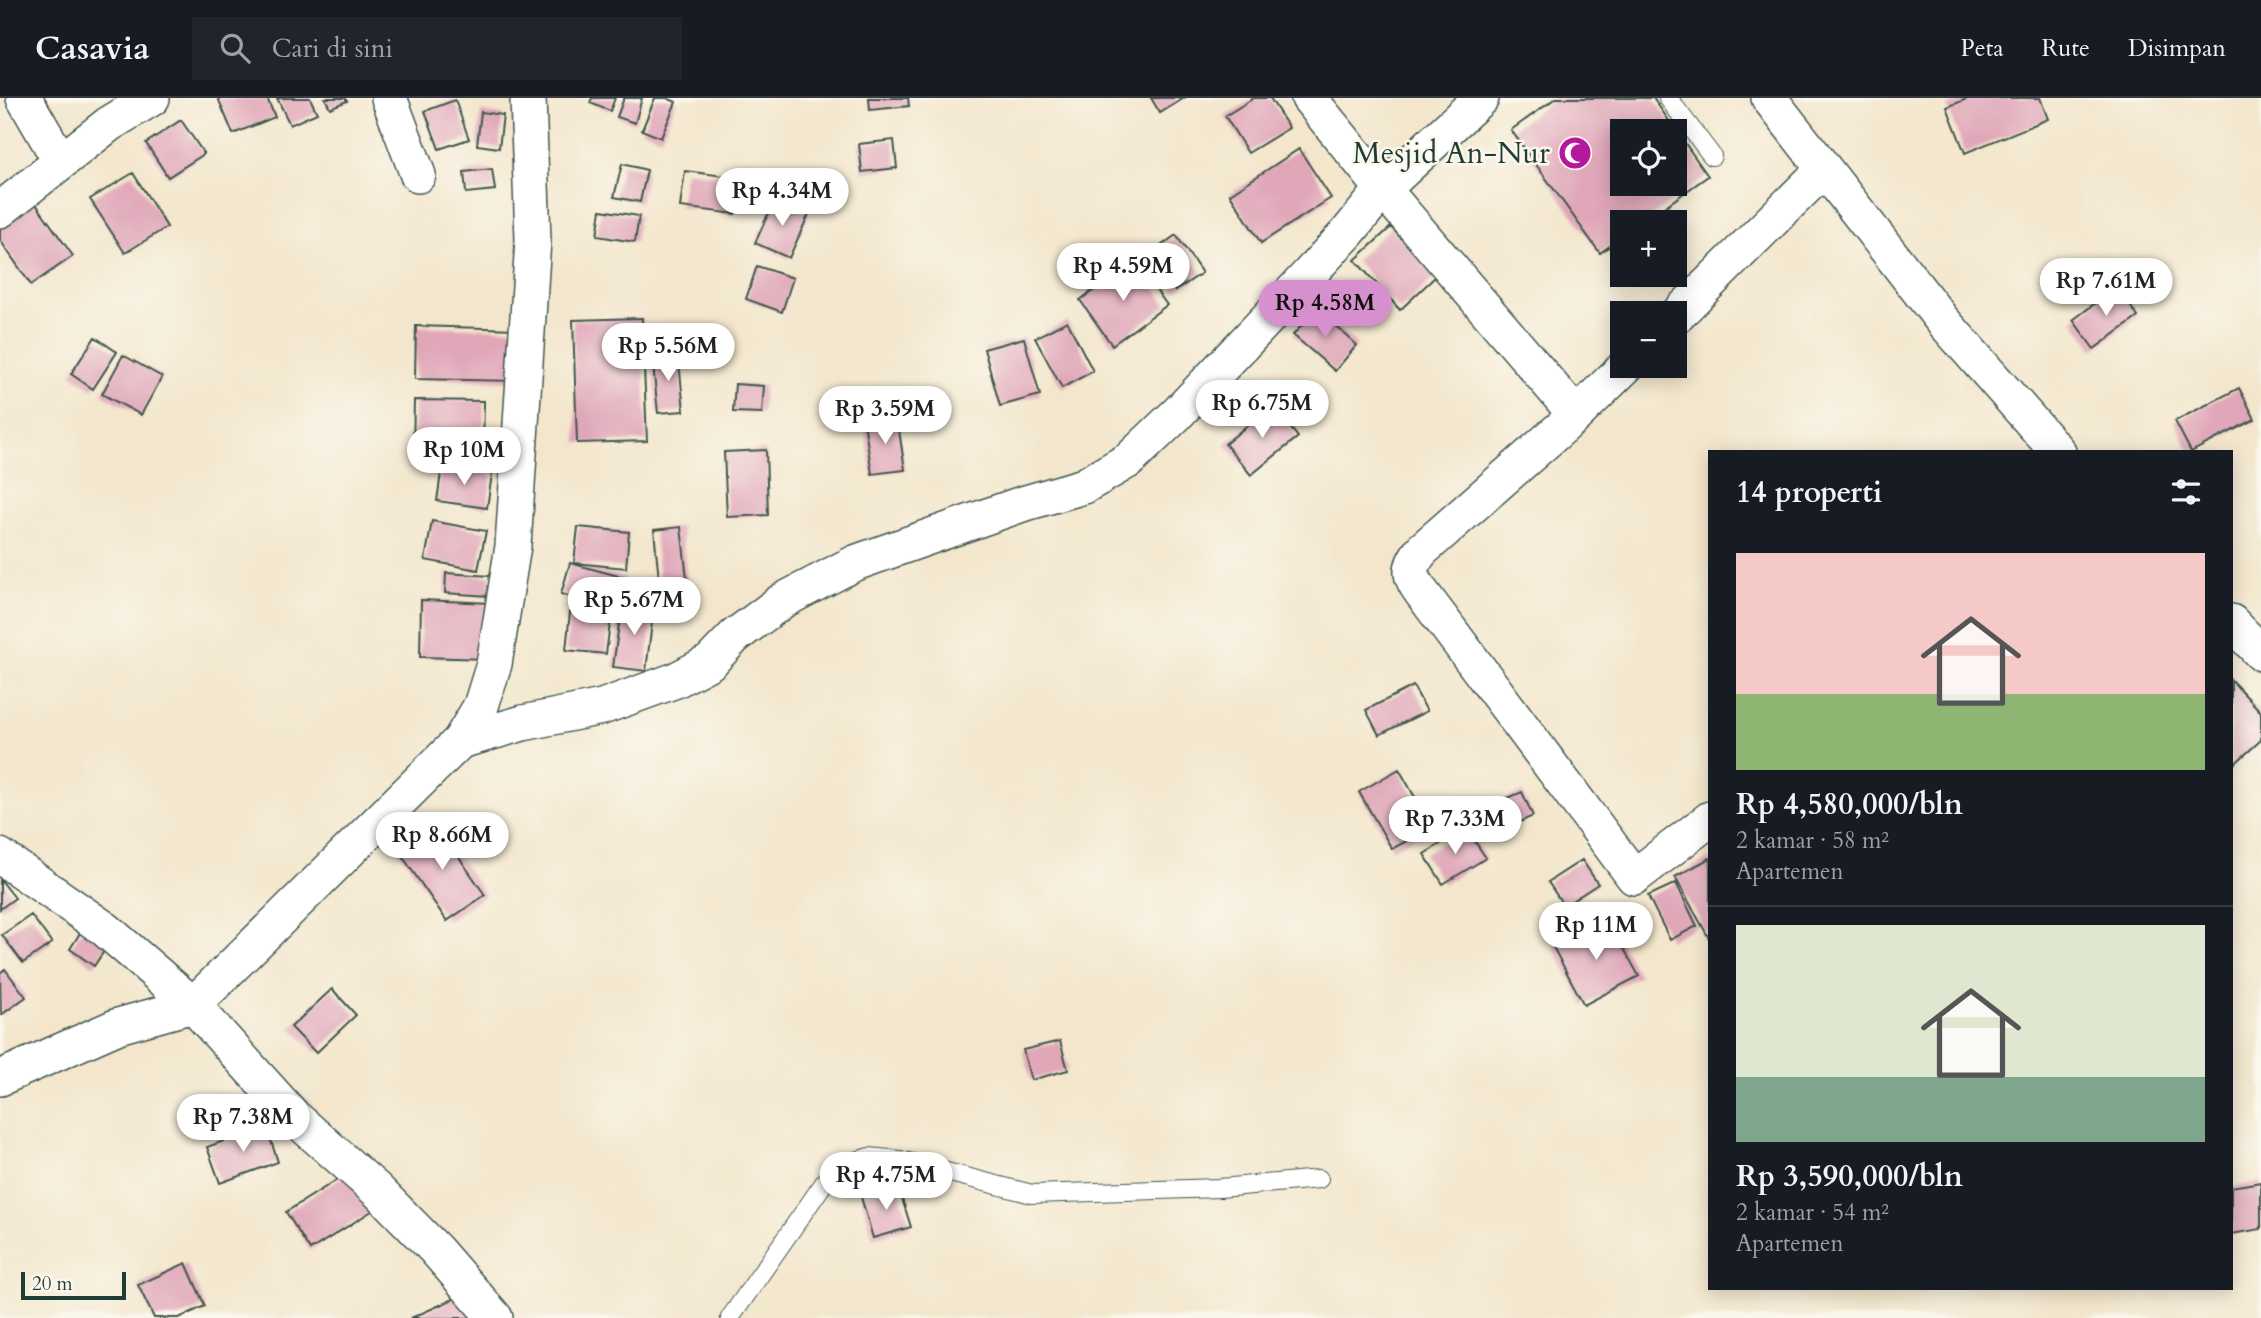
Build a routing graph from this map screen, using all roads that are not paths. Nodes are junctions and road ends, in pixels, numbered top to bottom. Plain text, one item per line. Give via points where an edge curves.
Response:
1 (24, 98) edge
2 (152, 98) edge
3 (389, 98) edge
4 (527, 98) edge
5 (1309, 98) edge
6 (1481, 98) edge
7 (1668, 98) edge
8 (1769, 98) edge
9 (1712, 156) dead end
10 (61, 162) junction
11 (1824, 169) junction
12 (418, 175) dead end
13 (1382, 189) junction
14 (0, 211) edge
15 (1687, 305) edge
16 (1614, 378) edge
17 (1576, 415) junction
18 (2056, 450) edge
19 (2233, 624) edge
20 (2261, 653) edge
21 (460, 741) junction
22 (1708, 821) edge
23 (0, 856) edge
24 (193, 1005) junction
25 (0, 1078) edge
26 (1320, 1179) dead end
27 (495, 1318) edge
28 (730, 1318) edge

1 - 10 street
2 - 10 street
3 - 12 street
4 - 21 street via 533,240 513,546 494,664 481,706
5 - 13 street
6 - 13 street
7 - 9 lane
8 - 11 street
10 - 14 street
11 - 15 street
11 - 18 street via 1942,320
13 - 17 street
13 - 21 street via 1331,250 1129,460 1084,486 855,563 782,601 735,636 710,662 676,680 602,707
16 - 17 street
17 - 22 street via 1422,550 1411,572 1414,582 1634,877
19 - 20 street
21 - 24 street
23 - 24 street via 105,929
24 - 25 street via 118,1026
24 - 27 street via 294,1117 379,1191
26 - 28 lane via 1220,1188 1032,1194 900,1160 869,1157 834,1172 824,1183

